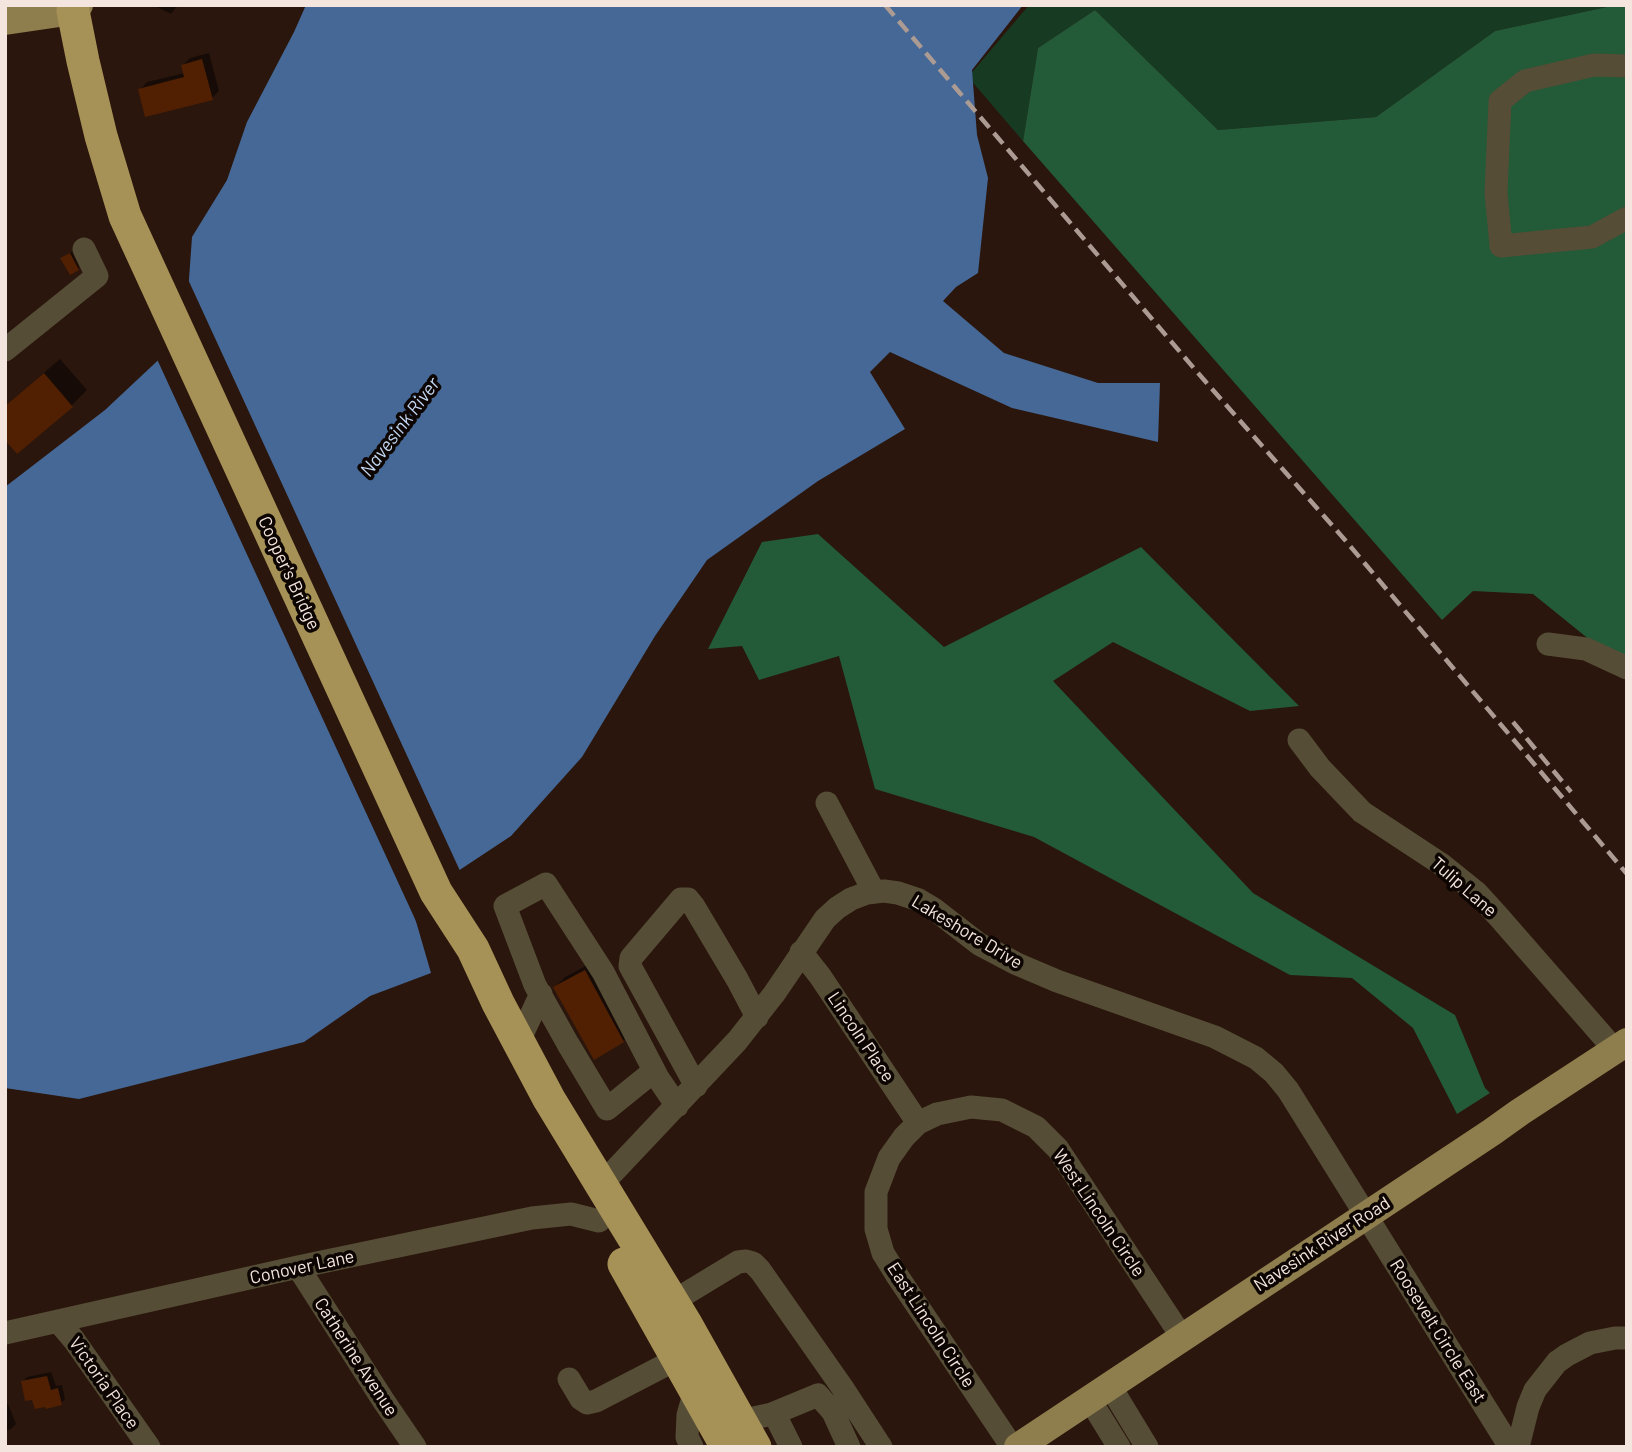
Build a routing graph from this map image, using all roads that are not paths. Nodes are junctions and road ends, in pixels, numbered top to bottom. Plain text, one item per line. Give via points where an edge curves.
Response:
1 (75, 7) edge
2 (5, 21) edge
3 (1627, 66) edge
4 (1627, 218) edge
5 (84, 249) dead end
6 (5, 350) edge
7 (1548, 644) dead end
8 (1627, 668) edge
9 (1299, 740) dead end
10 (827, 803) dead end
11 (874, 892) junction
12 (440, 907) junction
13 (801, 952) junction
14 (541, 994) junction
15 (757, 1017) junction
16 (518, 1043) junction
17 (1621, 1046) edge
18 (654, 1071) junction
19 (696, 1086) junction
20 (677, 1106) junction
21 (918, 1123) junction
22 (601, 1185) junction
23 (1366, 1215) junction
24 (599, 1221) junction
25 (298, 1267) junction
26 (672, 1302) junction
27 (58, 1321) junction
28 (5, 1333) edge
29 (1182, 1337) junction
30 (1627, 1338) edge
31 (677, 1359) junction
32 (569, 1379) dead end
33 (695, 1391) junction
34 (1100, 1393) junction
35 (749, 1432) edge
36 (149, 1447) edge
37 (415, 1447) edge
38 (692, 1447) edge
39 (791, 1447) edge
40 (849, 1447) edge
41 (881, 1447) edge
42 (1012, 1447) edge
43 (1018, 1447) edge
44 (1119, 1447) edge
45 (1147, 1447) edge
46 (1510, 1447) edge
47 (1518, 1447) edge

1 - 2 main road
1 - 12 highway, Cooper's Bridge via 83,61 125,216
3 - 4 street via 1594,65 1525,81 1500,101 1496,193 1501,246 1592,237
5 - 6 street via 97,276
7 - 8 street via 1586,649
9 - 17 street, Tulip Lane via 1362,812 1441,864 1477,894
10 - 11 street
11 - 13 street, Lakeshore Drive via 837,908
11 - 23 street, Lakeshore Drive via 919,900 979,944 1017,964 1215,1037 1256,1058 1288,1090
12 - 16 highway via 473,948
12 - 24 highway via 453,957 481,1014
13 - 15 street, Lakeshore Drive
13 - 21 street, Lincoln Place
14 - 16 street
14 - 18 street via 607,1109
14 - 18 street via 505,905 546,884 603,972
15 - 19 street, Lakeshore Drive
15 - 19 street via 693,905 681,899 631,958 630,966
16 - 22 highway
17 - 23 main road, Navesink River Road
18 - 20 street
19 - 20 street, Lakeshore Drive
20 - 22 street, Lakeshore Drive
21 - 29 street, West Lincoln Circle via 971,1107 1002,1110 1036,1127 1058,1149
21 - 42 street, East Lincoln Circle via 889,1158 876,1192 876,1229 896,1274
22 - 26 highway
23 - 29 main road, Navesink River Road
23 - 46 street, Roosevelt Circle East
24 - 25 street, Conover Lane via 562,1214 531,1218
24 - 31 highway
25 - 27 street, Conover Lane
25 - 37 street, Catherine Avenue
26 - 35 highway
26 - 41 street via 738,1262 753,1263
27 - 28 street, Conover Lane
27 - 36 street, Victoria Place
29 - 34 main road, Navesink River Road
30 - 47 street via 1590,1343 1557,1362 1535,1390
31 - 32 street via 587,1403
31 - 33 highway
33 - 35 highway
33 - 38 street via 688,1415 687,1437
34 - 43 main road, Navesink River Road
34 - 44 street
34 - 45 street
35 - 39 street via 778,1421
35 - 40 street via 818,1395 834,1412

